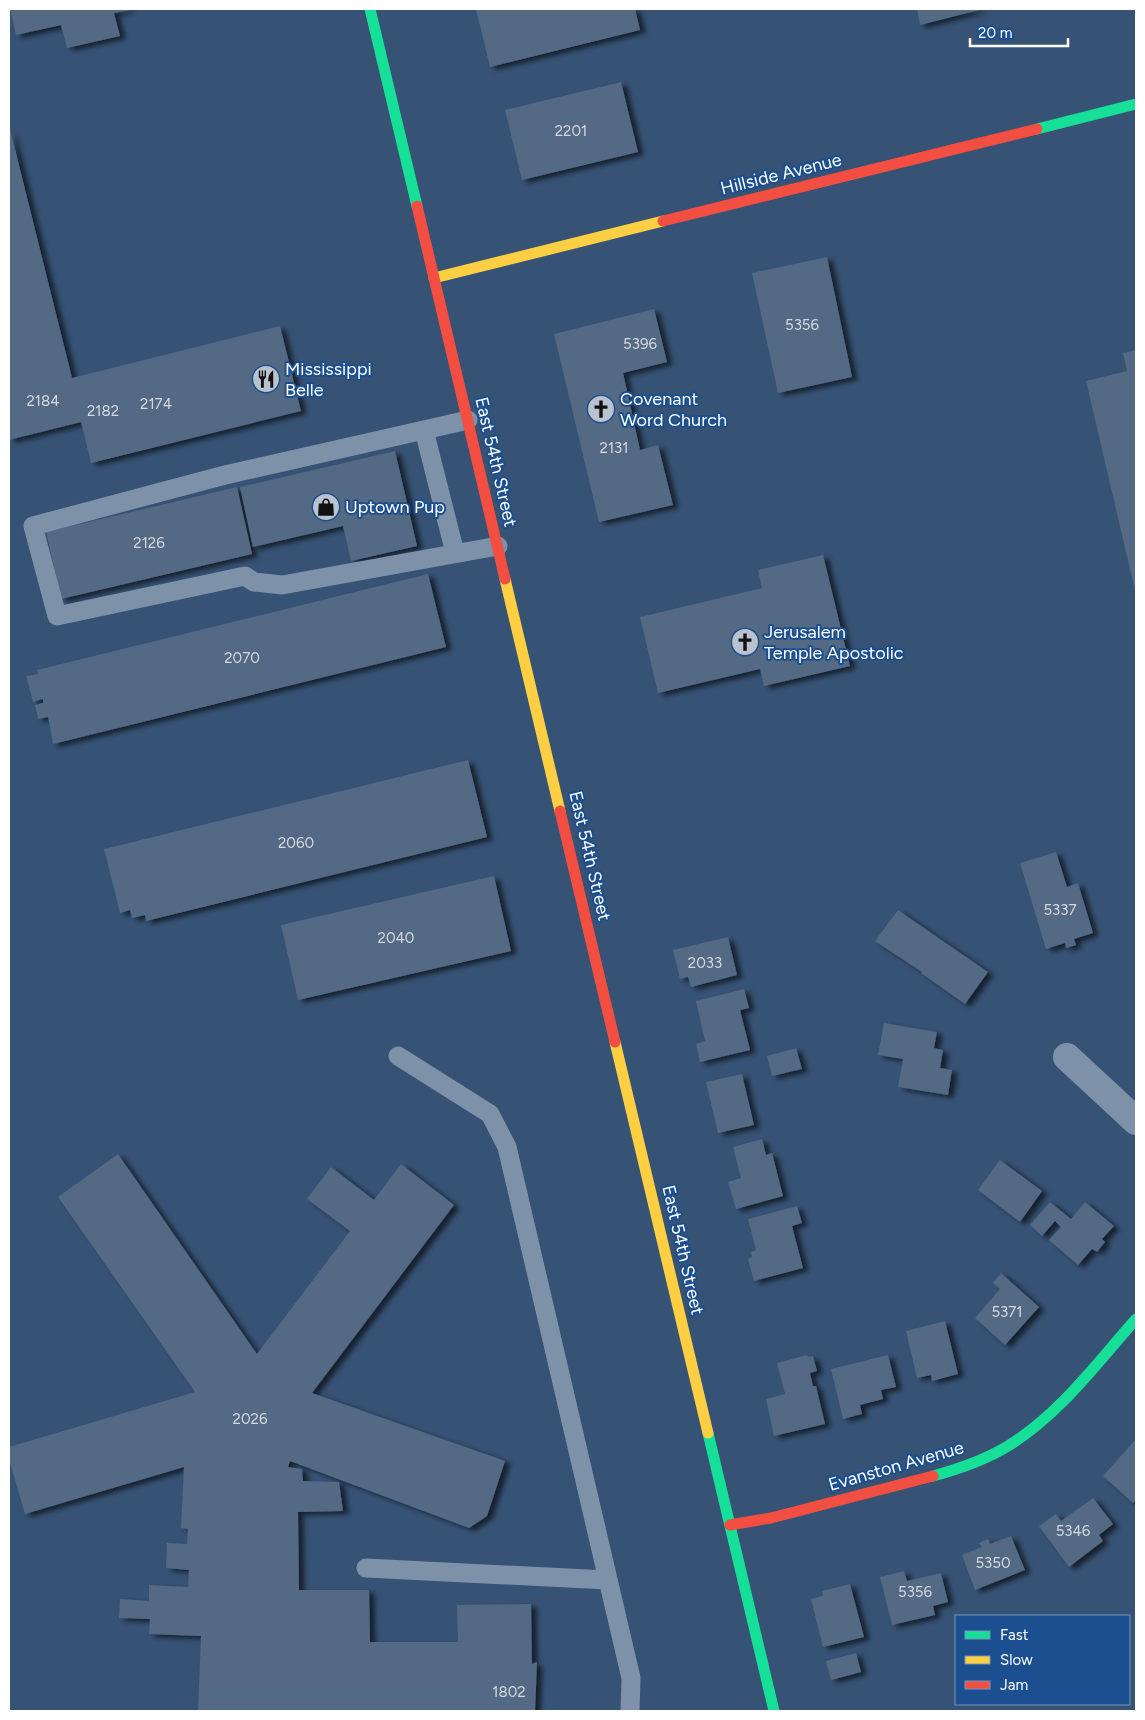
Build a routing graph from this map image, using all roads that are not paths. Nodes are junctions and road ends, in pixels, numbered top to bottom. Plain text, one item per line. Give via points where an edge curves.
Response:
1 (370, 9) edge
2 (1136, 104) edge
3 (434, 278) junction
4 (468, 420) junction
5 (424, 430) junction
6 (498, 546) junction
7 (455, 553) junction
8 (398, 1056) dead end
9 (1067, 1057) dead end
10 (1136, 1121) edge
11 (1136, 1318) edge
12 (730, 1525) junction
13 (366, 1568) dead end
14 (608, 1580) junction
15 (630, 1711) edge
16 (774, 1711) edge

1 - 3 street, East 54th Street
2 - 3 street, Hillside Avenue
3 - 4 street, East 54th Street
4 - 5 lane
4 - 6 street, East 54th Street
5 - 7 lane
5 - 7 lane via 224,475 33,526 57,616 244,576 254,582 282,585
6 - 7 lane
6 - 12 street, East 54th Street
8 - 14 lane via 490,1114 507,1147
9 - 10 street
11 - 12 street, Evanston Avenue via 1057,1407 1008,1446 963,1468 770,1518
12 - 16 street, East 54th Street
13 - 14 lane
14 - 15 lane via 631,1678

